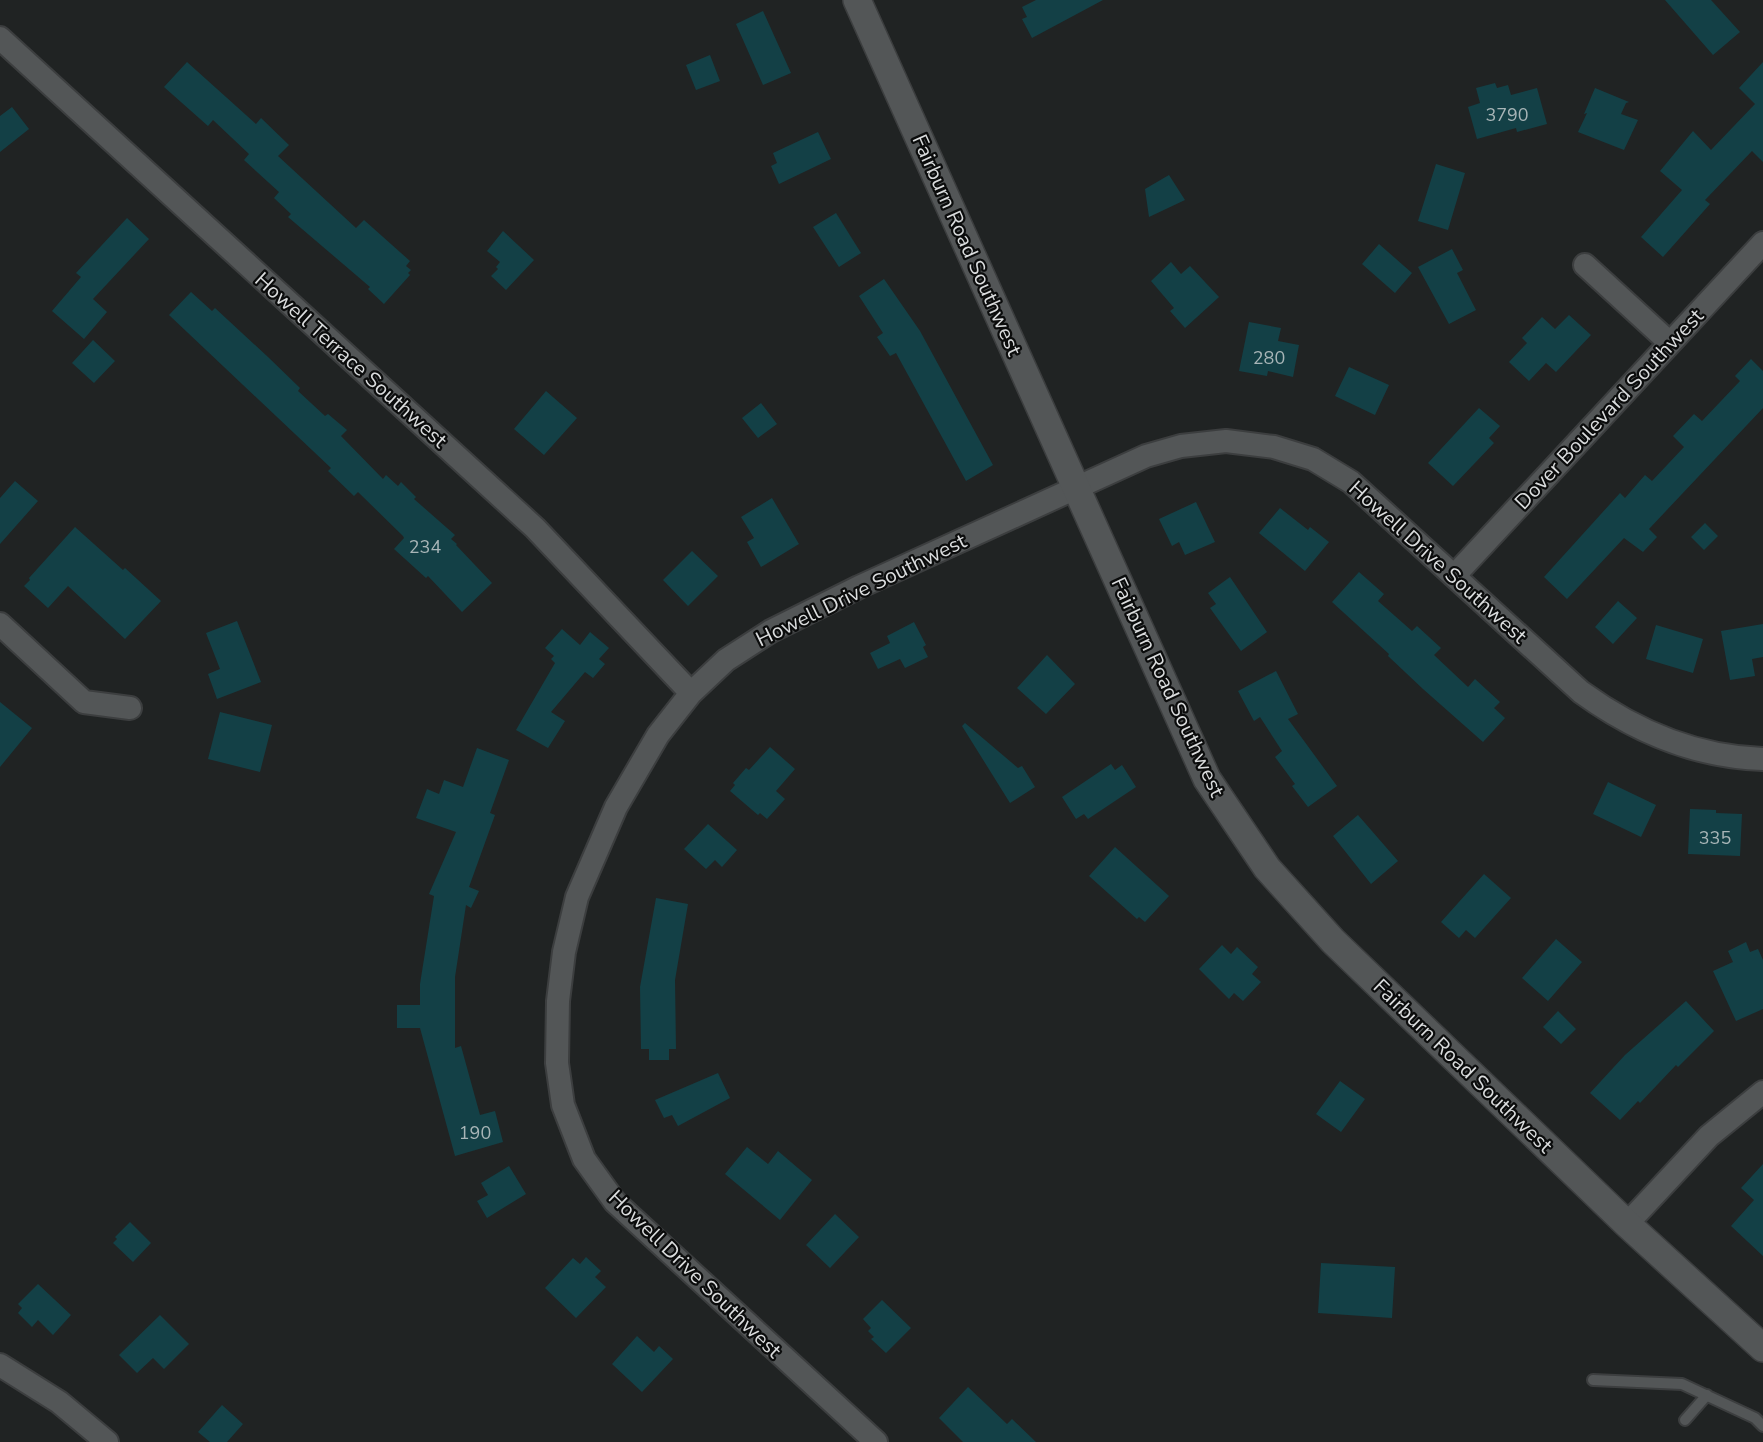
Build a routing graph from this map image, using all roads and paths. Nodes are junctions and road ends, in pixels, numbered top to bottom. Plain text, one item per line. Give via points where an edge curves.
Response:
1 (857, 0) edge
2 (0, 38) edge
3 (1763, 243) edge
4 (1585, 265) dead end
5 (1670, 344) junction
6 (1075, 488) junction
7 (1455, 575) junction
8 (0, 624) edge
9 (691, 693) junction
10 (130, 708) dead end
11 (1763, 759) edge
12 (1763, 1092) edge
13 (1627, 1224) junction
14 (1763, 1348) edge
15 (0, 1365) edge
16 (1593, 1380) dead end
17 (1707, 1395) junction
18 (1685, 1420) dead end
19 (1763, 1426) edge
20 (107, 1442) edge
21 (876, 1442) edge

1 - 6 street, Fairburn Road Southwest
2 - 9 street, Howell Terrace Southwest via 535,528
3 - 5 street, Dover Boulevard Southwest
4 - 5 street
5 - 7 street, Dover Boulevard Southwest
6 - 7 street, Howell Drive Southwest via 1146,456 1182,446 1226,441 1274,447 1313,459 1351,482
6 - 9 street, Howell Drive Southwest via 859,586 771,631 726,660
6 - 13 street, Fairburn Road Southwest via 1207,779 1267,868 1333,941
7 - 11 street, Howell Drive Southwest via 1581,692 1607,711 1665,740 1732,758
8 - 10 street via 84,702
9 - 21 street, Howell Drive Southwest via 658,735 616,807 577,897 558,1000 557,1063 563,1105 584,1159 615,1202
12 - 13 street via 1709,1136
13 - 14 street, Fairburn Road Southwest
15 - 20 street via 59,1402
16 - 17 lane via 1682,1384
17 - 18 lane
17 - 19 lane via 1755,1418

